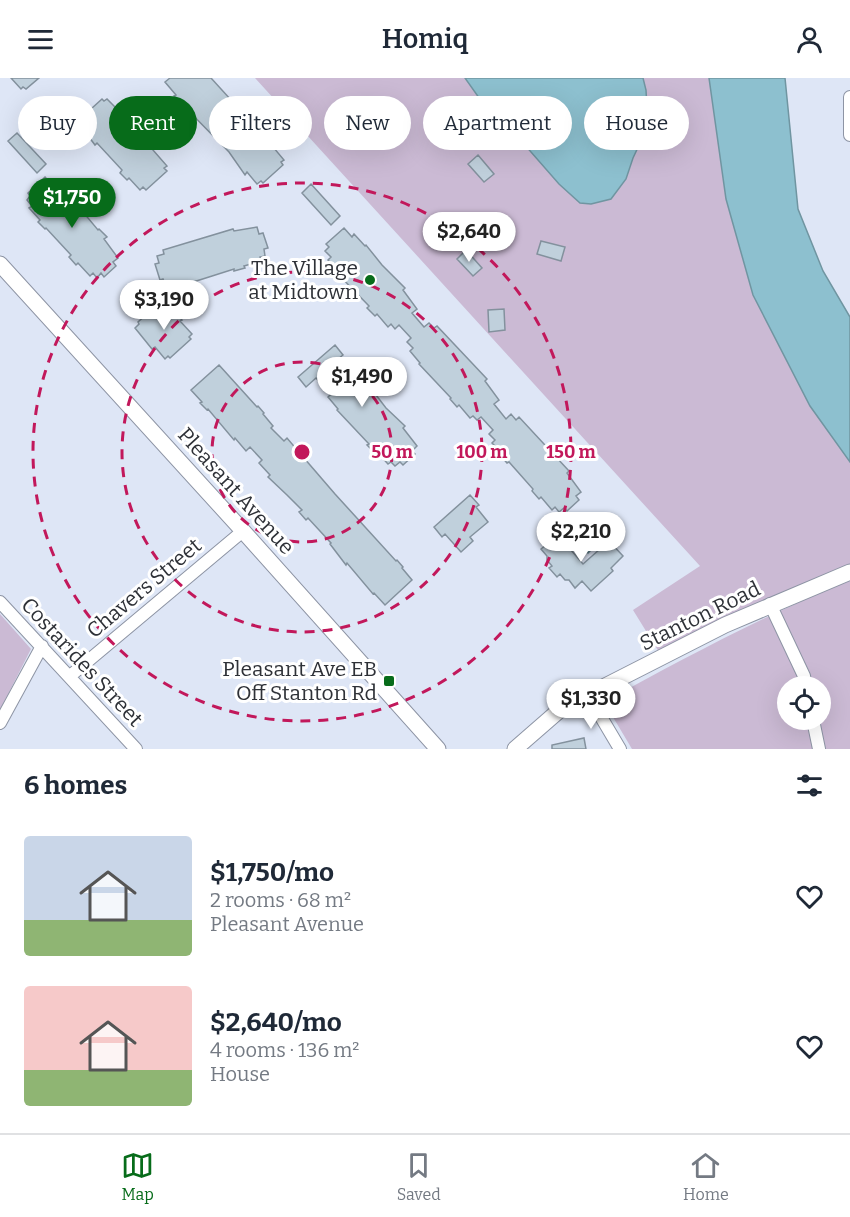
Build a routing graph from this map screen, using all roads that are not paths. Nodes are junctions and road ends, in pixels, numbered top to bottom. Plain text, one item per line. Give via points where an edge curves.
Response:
1 (850, 97) edge
2 (850, 135) edge
3 (0, 264) edge
4 (243, 531) junction
5 (850, 572) edge
6 (0, 602) edge
7 (770, 604) junction
8 (42, 646) junction
9 (70, 676) junction
10 (804, 676) edge
11 (588, 695) junction
12 (0, 723) edge
13 (815, 730) edge
14 (136, 749) edge
15 (438, 749) edge
16 (515, 749) edge
17 (620, 749) edge
18 (819, 749) edge

1 - 2 street
3 - 4 street, Pleasant Avenue
4 - 9 street, Chavers Street
4 - 15 street, Pleasant Avenue
5 - 7 street, Stanton Road
6 - 8 street, Costarides Street
7 - 10 street
7 - 11 street, Stanton Road
8 - 9 street, Costarides Street
8 - 12 street
9 - 14 street, Costarides Street
11 - 16 street, Stanton Road via 562,708
11 - 17 street
13 - 18 street

